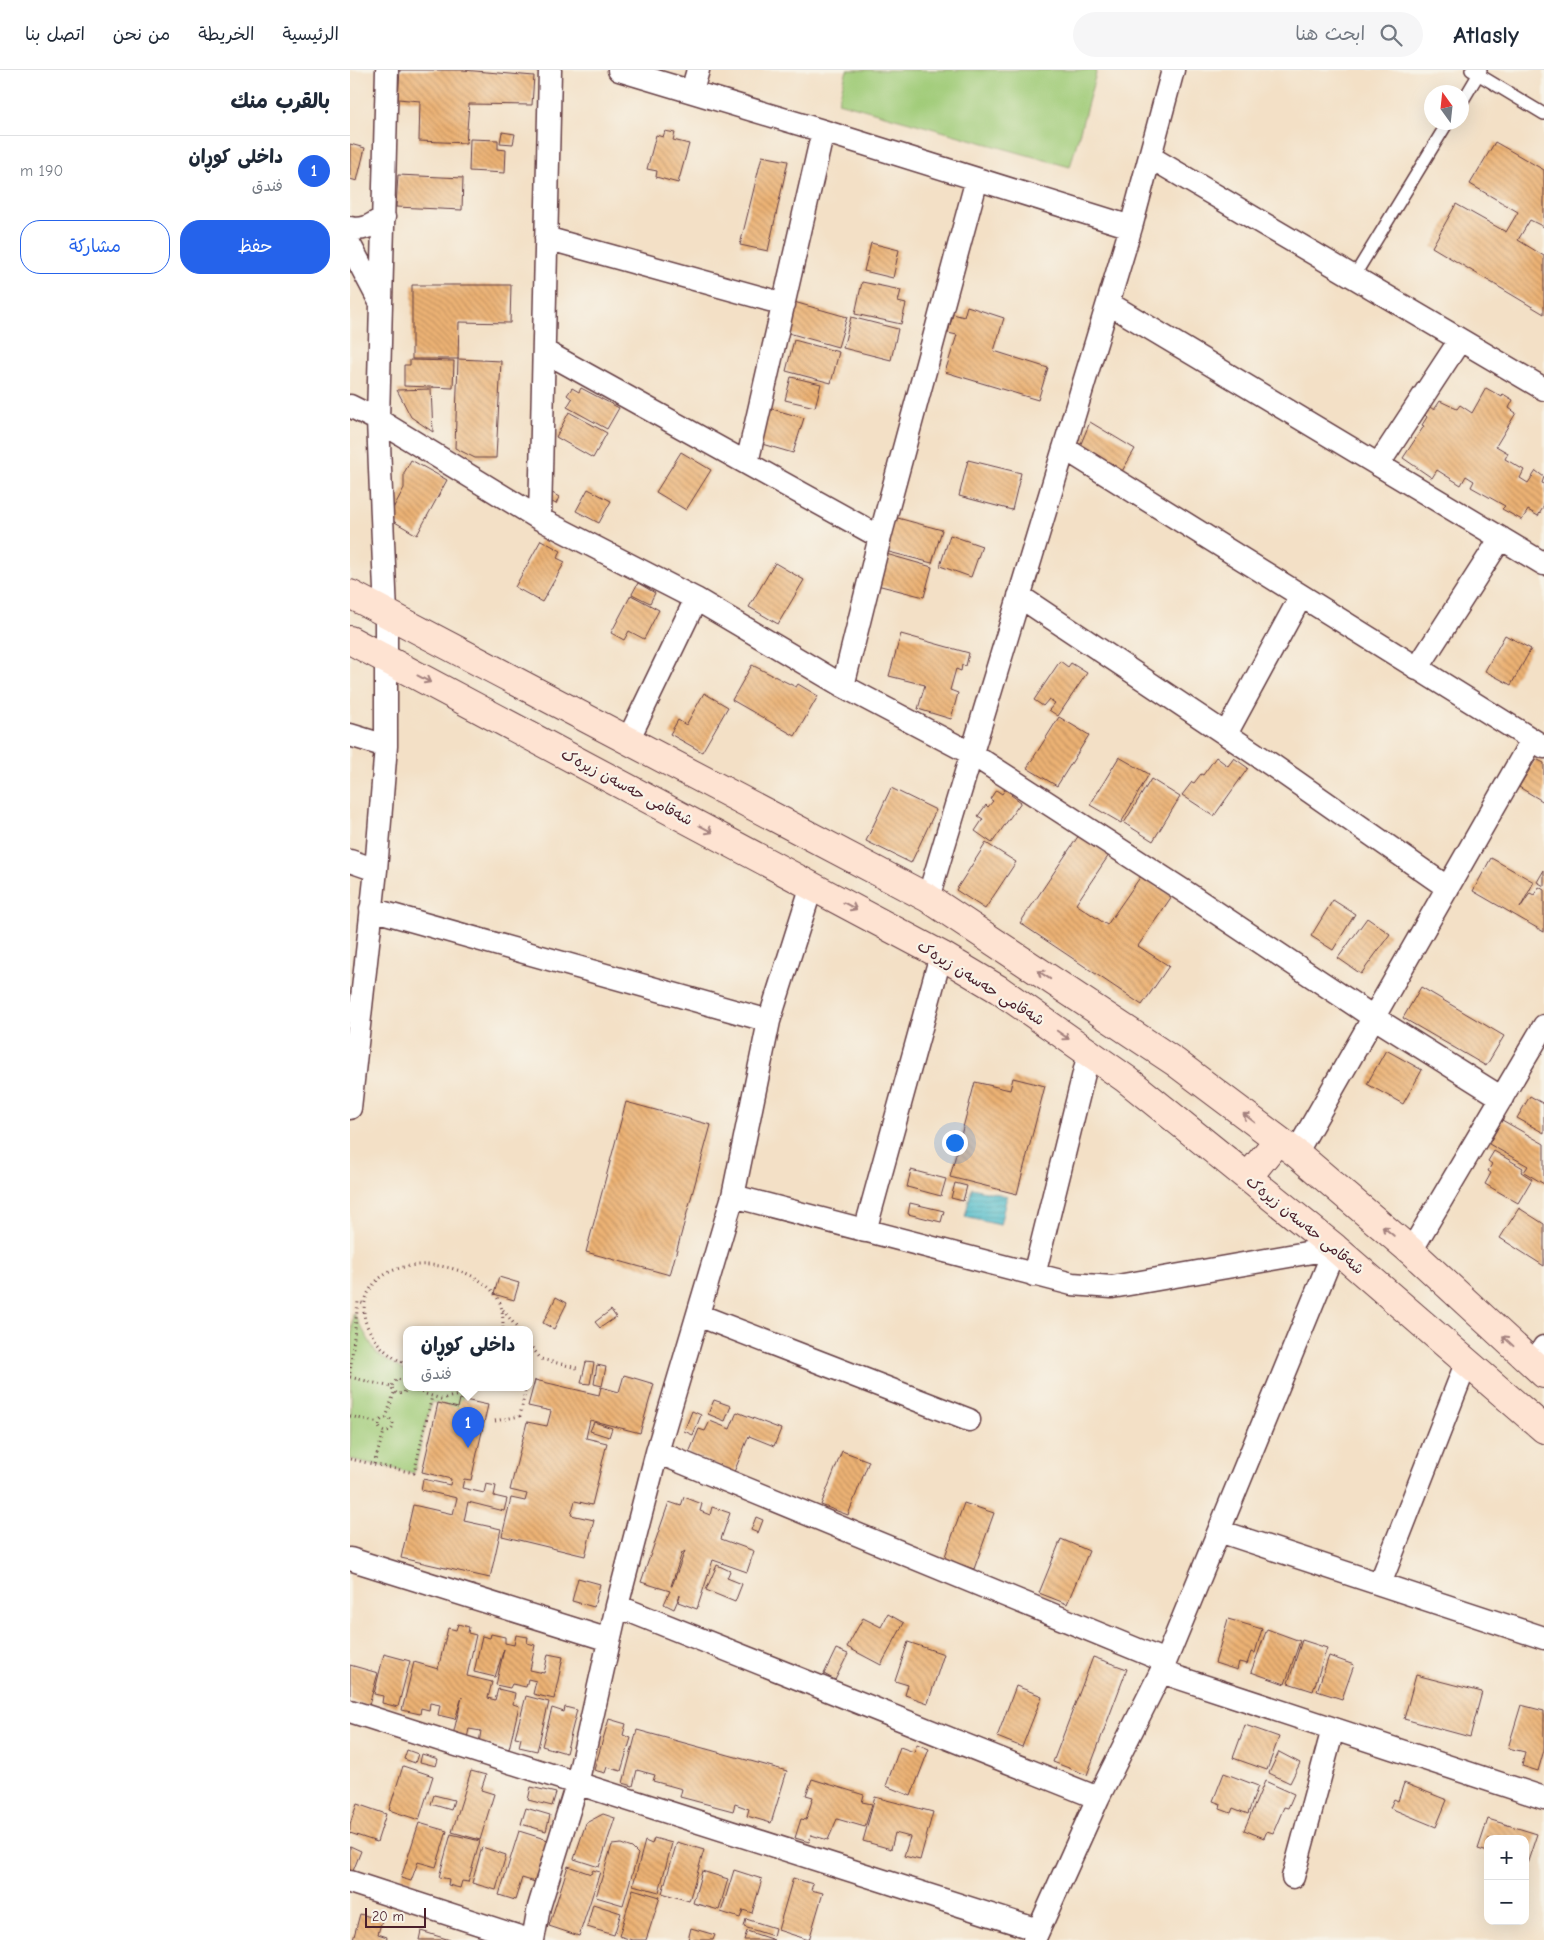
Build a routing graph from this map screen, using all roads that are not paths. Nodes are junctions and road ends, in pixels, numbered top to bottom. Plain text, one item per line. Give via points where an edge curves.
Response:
1 (387, 70) edge
2 (550, 70) edge
3 (619, 70) edge
4 (1173, 70) edge
5 (1477, 72) edge
6 (695, 80) edge
7 (1469, 88) edge
8 (1544, 114) edge
9 (824, 130) junction
10 (1443, 130) edge
11 (1150, 157) junction
12 (977, 179) junction
13 (384, 217) junction
14 (1131, 227) junction
15 (350, 228) edge
16 (546, 238) junction
17 (350, 245) edge
18 (1353, 278) junction
19 (381, 302) junction
20 (1108, 303) junction
21 (784, 304) junction
22 (1460, 340) junction
23 (544, 351) junction
24 (1544, 389) edge
25 (350, 406) edge
26 (378, 420) junction
27 (1064, 448) junction
28 (748, 463) junction
29 (1378, 465) junction
30 (540, 519) junction
31 (880, 537) junction
32 (1500, 538) junction
33 (1544, 564) edge
34 (350, 594) edge
35 (1019, 596) junction
36 (1301, 596) junction
37 (696, 599) junction
38 (386, 614) junction
39 (350, 640) edge
40 (385, 658) junction
41 (1417, 669) junction
42 (842, 686) junction
43 (1226, 734) junction
44 (350, 735) edge
45 (628, 740) junction
46 (1538, 744) edge
47 (386, 746) junction
48 (972, 754) junction
49 (350, 861) edge
50 (376, 870) junction
51 (812, 885) junction
52 (1448, 888) junction
53 (928, 898) junction
54 (371, 909) junction
55 (941, 955) junction
56 (1373, 1017) junction
57 (769, 1021) junction
58 (1544, 1026) edge
59 (1089, 1053) junction
60 (352, 1076) edge
61 (1502, 1098) junction
62 (350, 1108) edge
63 (1287, 1146) junction
64 (1248, 1177) junction
65 (733, 1196) junction
66 (865, 1231) junction
67 (1335, 1248) junction
68 (1412, 1251) junction
69 (1034, 1274) junction
70 (698, 1315) junction
71 (1467, 1361) junction
72 (1540, 1362) edge
73 (969, 1420) dead end
74 (1544, 1429) edge
75 (657, 1452) junction
76 (1219, 1531) junction
77 (350, 1559) edge
78 (1380, 1584) junction
79 (617, 1606) junction
80 (1544, 1638) edge
81 (609, 1640) junction
82 (1163, 1666) junction
83 (350, 1711) edge
84 (1333, 1729) junction
85 (577, 1784) junction
86 (1098, 1798) junction
87 (1544, 1798) edge
88 (1293, 1877) dead end
89 (350, 1882) edge
90 (1036, 1935) edge
91 (529, 1940) edge
92 (533, 1940) edge

1 - 13 street
2 - 16 street
3 - 6 street
4 - 11 street
5 - 7 lane
5 - 8 lane
6 - 9 street
9 - 12 street
9 - 21 street
10 - 18 lane
11 - 14 street
11 - 18 street
12 - 14 street
12 - 31 street
13 - 15 street via 368,228
13 - 19 street
14 - 20 street
16 - 21 street
16 - 23 street
17 - 19 street
18 - 22 street
19 - 26 street
20 - 27 street
20 - 29 street
21 - 28 street
22 - 24 street
22 - 29 street
23 - 28 street
23 - 30 street
25 - 26 street
26 - 30 street
26 - 38 street
27 - 35 street
27 - 36 street
28 - 31 street
29 - 32 street
30 - 37 street
31 - 42 street
32 - 33 street
32 - 41 street
34 - 38 main road
35 - 43 street
35 - 48 street
36 - 41 street
36 - 43 street
37 - 42 street
37 - 45 street
38 - 40 street
38 - 45 main road
39 - 40 main road, شەقامی حەسەن زیرەک
40 - 47 street
40 -> 51 main road, شەقامی حەسەن زیرەک
41 - 46 street
42 - 48 street
43 - 52 street
44 - 47 street
45 - 53 main road
46 - 52 street
47 - 50 street
48 - 53 street
48 - 56 street
49 - 50 street
50 - 54 street
51 -> 55 main road, شەقامی حەسەن زیرەک
51 - 57 street
52 - 56 street
63 -> 53 main road via 1175,1062
54 - 57 street
54 - 60 street
55 -> 59 main road, شەقامی حەسەن زیرەک via 998,989
55 - 66 street
56 - 61 street
56 - 63 street
57 - 65 street
58 - 61 street
59 - 64 main road, شەقامی حەسەن زیرەک
59 - 69 street
60 - 62 street
61 - 68 street
63 - 64 main road
68 -> 63 main road
64 - 67 main road, شەقامی حەسەن زیرەک
65 - 66 street
65 - 70 street
66 - 69 street
67 - 69 street via 1112,1287 1072,1284
67 - 71 main road, شەقامی حەسەن زیرەک
67 - 76 street
72 -> 68 main road
70 - 73 street
70 - 75 street
71 - 74 main road, شەقامی حەسەن زیرەک
71 - 78 street
75 - 79 street
75 - 82 street
76 - 78 street
76 - 82 street
77 - 81 street
78 - 80 street
79 - 81 street
79 - 86 street
81 - 85 street
82 - 84 street
82 - 86 street
83 - 85 street
84 - 87 street
84 - 88 street
85 - 90 street
85 - 92 street
86 - 90 street
89 - 91 street

